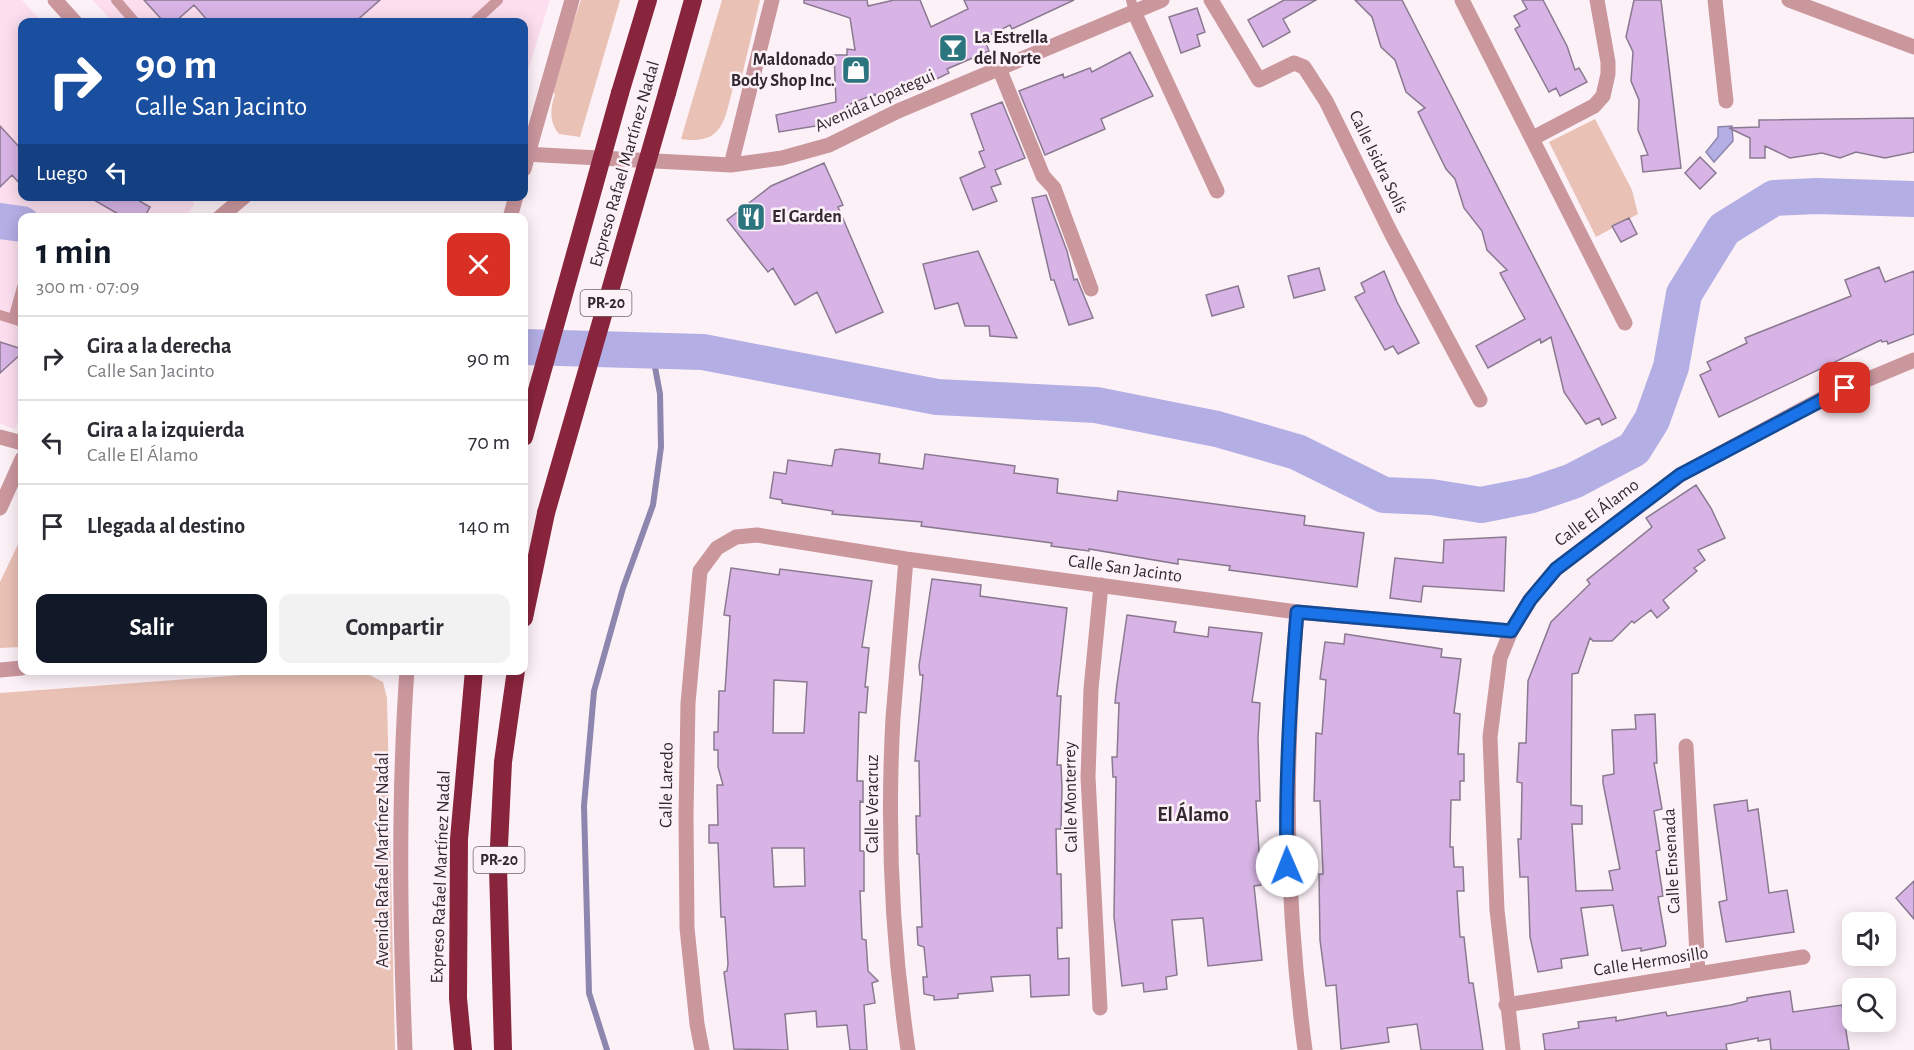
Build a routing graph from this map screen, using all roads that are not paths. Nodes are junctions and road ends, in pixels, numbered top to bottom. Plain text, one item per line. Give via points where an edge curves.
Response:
1 (54, 0) edge
2 (116, 0) edge
3 (498, 0) edge
4 (572, 0) edge
5 (648, 0) edge
6 (693, 0) edge
7 (772, 0) edge
8 (1162, 0) edge
9 (1211, 0) edge
10 (1462, 0) edge
11 (1597, 0) edge
12 (1714, 0) edge
13 (1789, 0) edge
14 (1132, 6) edge
15 (71, 18) edge
16 (132, 18) edge
17 (478, 18) edge
18 (1914, 47) edge
19 (999, 68) junction
20 (1726, 101) dead end
21 (1533, 138) junction
22 (528, 149) edge
23 (528, 159) edge
24 (731, 165) junction
25 (1217, 191) dead end
26 (236, 201) edge
27 (224, 213) edge
28 (1091, 289) dead end
29 (0, 315) edge
30 (18, 320) edge
31 (1624, 323) dead end
32 (1914, 360) edge
33 (1480, 400) dead end
34 (528, 423) edge
35 (0, 437) edge
36 (18, 442) edge
37 (18, 468) edge
38 (0, 508) edge
39 (736, 537) joint
40 (906, 559) junction
41 (1101, 585) junction
42 (528, 599) edge
43 (1297, 612) junction
44 (1511, 631) junction
45 (18, 668) edge
46 (0, 670) edge
47 (407, 675) edge
48 (474, 675) edge
49 (515, 675) edge
50 (1686, 746) dead end
51 (1803, 957) dead end
52 (1698, 974) junction
53 (1506, 1005) junction
54 (1100, 1008) dead end
55 (503, 1046) edge
56 (405, 1050) edge
57 (463, 1050) edge
58 (702, 1050) edge
59 (908, 1050) edge
60 (1305, 1050) edge
61 (1513, 1050) edge

1 - 15 street
2 - 16 lane
3 - 17 lane
4 - 22 street
5 - 34 highway, Expreso Rafael Martínez Nadal / PR-20, bridge
6 - 42 highway, Expreso Rafael Martínez Nadal / PR-20, bridge via 546,513
7 - 24 street
8 - 14 street, Avenida Lopategui
9 - 33 street, Calle Isidra Solís via 1259,80 1294,63 1304,67 1326,101 1390,233
10 - 21 street
11 - 21 street via 1608,74 1603,96 1594,106
12 - 20 street
13 - 18 street
14 - 19 street, Avenida Lopategui
14 - 25 street
19 - 24 street, Avenida Lopategui via 829,145 782,158
19 - 28 street via 1042,176 1054,188
21 - 31 street
23 - 24 street, Avenida Lopategui
26 - 27 street
29 - 30 lane
32 - 44 street, Calle El Álamo via 1823,398 1680,475 1556,569
35 - 36 street
37 - 38 street
39 - 40 street, Calle San Jacinto via 758,535
39 - 58 street, Calle Laredo via 717,548 700,571 688,703 687,928
40 - 41 street, Calle San Jacinto
40 - 59 street, Calle Veracruz via 893,720 892,855 901,1003
41 - 43 street, Calle San Jacinto
41 - 54 street, Calle Monterrey via 1088,777
43 - 44 street, Calle San Jacinto
43 - 60 street via 1289,702 1286,813 1289,889
44 - 53 street, Calle El Álamo via 1500,658 1490,737 1497,910
45 - 46 street
47 - 56 street, Avenida Rafael Martínez Nadal via 401,774
48 - 57 highway, Expreso Rafael Martínez Nadal / PR-20 via 459,839 458,998
49 - 55 highway, PR-20 via 503,762 499,855
50 - 52 street, Calle Ensenada
51 - 52 street, Calle Hermosillo
52 - 53 street, Calle Hermosillo
53 - 61 street, Calle El Álamo

